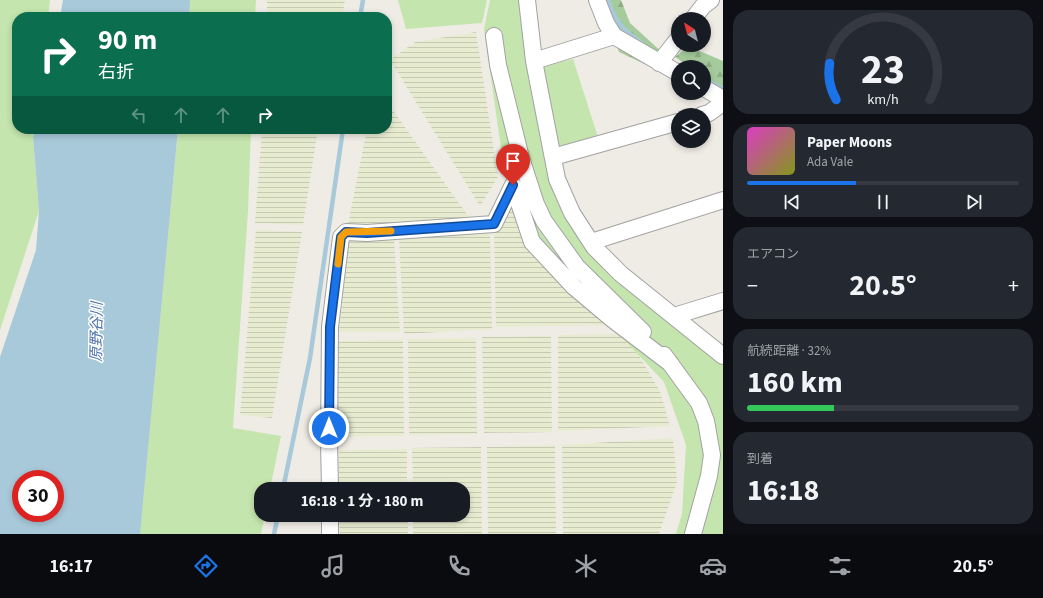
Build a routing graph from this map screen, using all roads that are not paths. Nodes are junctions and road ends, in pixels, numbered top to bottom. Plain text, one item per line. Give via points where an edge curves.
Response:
1 (527, 0) edge
2 (597, 0) edge
3 (711, 0) edge
4 (698, 12) edge
5 (494, 36) dead end
6 (614, 36) junction
7 (671, 47) edge
8 (662, 59) junction
9 (534, 61) junction
10 (671, 67) edge
11 (711, 92) edge
12 (723, 99) edge
13 (723, 103) edge
14 (711, 112) edge
15 (671, 124) edge
16 (553, 157) junction
17 (723, 200) edge
18 (591, 242) junction
19 (723, 300) edge
20 (674, 316) junction
21 (723, 356) edge
22 (671, 364) junction
23 (330, 482) edge
24 (330, 522) edge
25 (330, 534) edge
26 (693, 534) edge

1 - 9 street
2 - 6 street
3 - 4 street
5 - 22 street via 498,65 521,158 544,221 577,267 647,336
6 - 8 street
6 - 9 street
7 - 8 street
8 - 10 street
9 - 16 street
11 - 12 street
13 - 14 street
15 - 16 street
16 - 18 street via 557,180 572,213
17 - 18 street
18 - 20 street via 621,274
19 - 20 street
20 - 21 street
22 - 23 street via 579,292 532,242 513,185 494,224 367,233 346,232 341,237 330,327
22 - 26 street via 699,403 706,421 712,455
24 - 25 street

